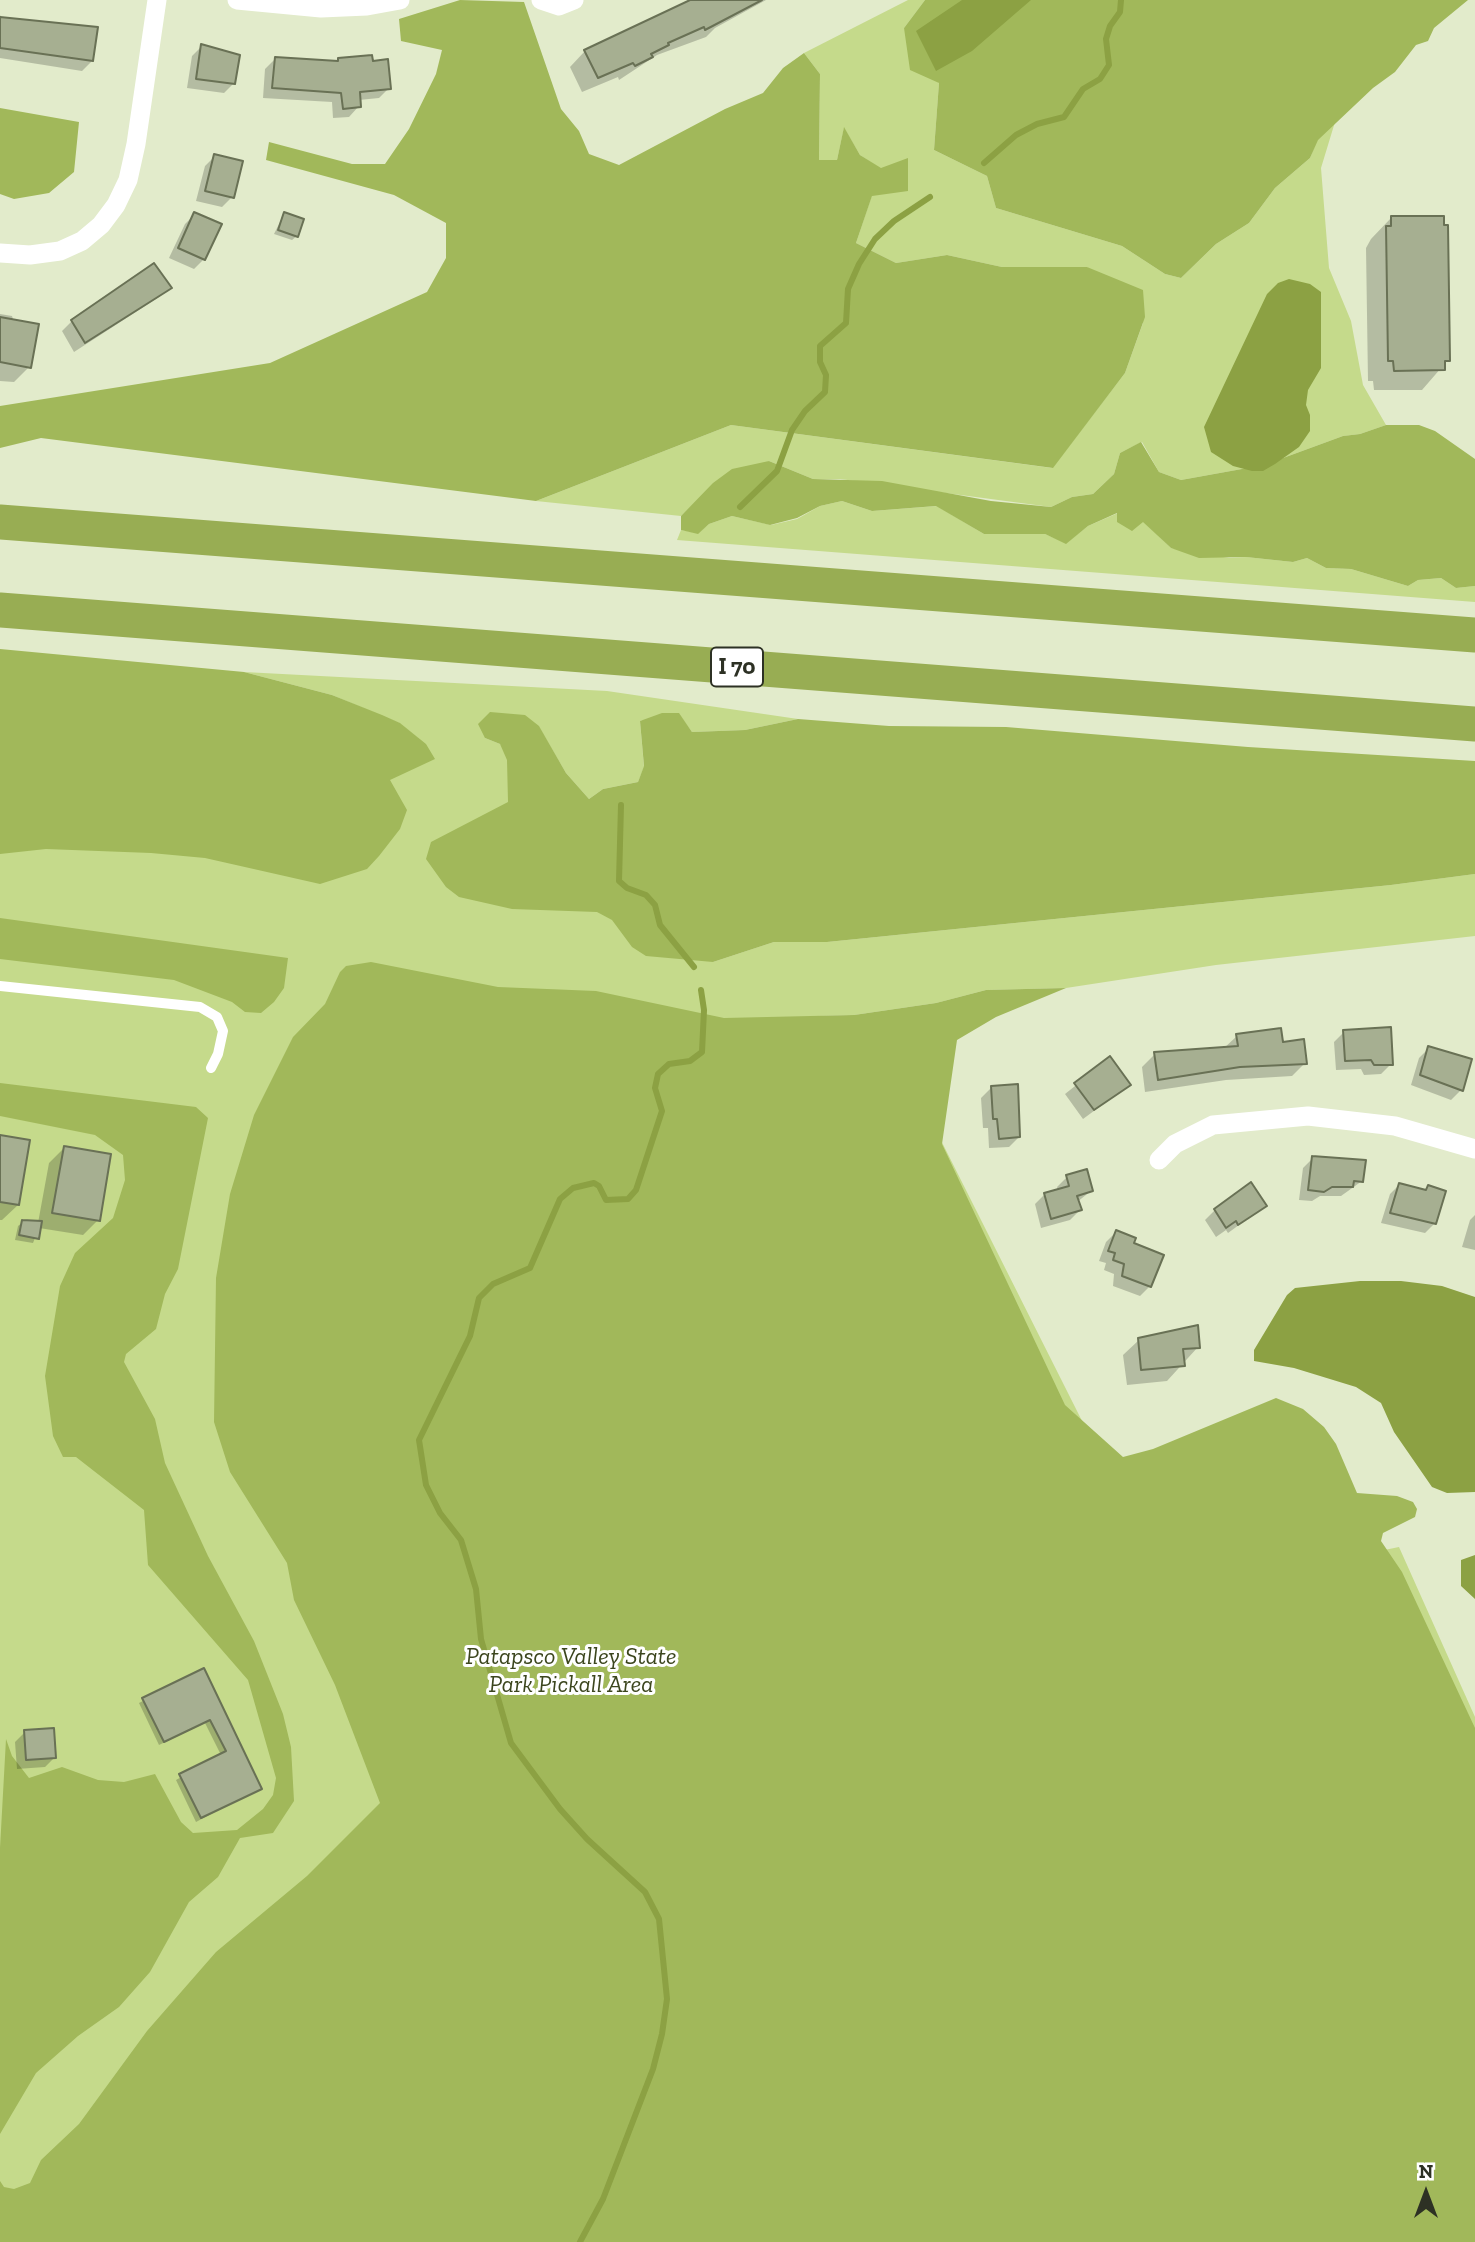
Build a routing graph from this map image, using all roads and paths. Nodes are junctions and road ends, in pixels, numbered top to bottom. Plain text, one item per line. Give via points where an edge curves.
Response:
1 (157, 0) edge
2 (237, 0) edge
3 (400, 0) edge
4 (541, 0) edge
5 (574, 0) edge
6 (0, 253) edge
7 (0, 522) edge
8 (0, 610) edge
9 (1475, 635) edge
10 (1475, 723) edge
11 (0, 986) edge
12 (211, 1068) dead end
13 (1475, 1149) edge
14 (1159, 1160) dead end

1 - 6 street via 136,144 128,180 116,205 82,241 60,251 30,256
2 - 3 street via 321,8
4 - 5 street via 559,6
7 - 9 highway
8 - 10 highway, I 70
11 - 12 lane via 200,1007 217,1017 223,1031
13 - 14 street via 1395,1126 1308,1116 1213,1125 1175,1144

